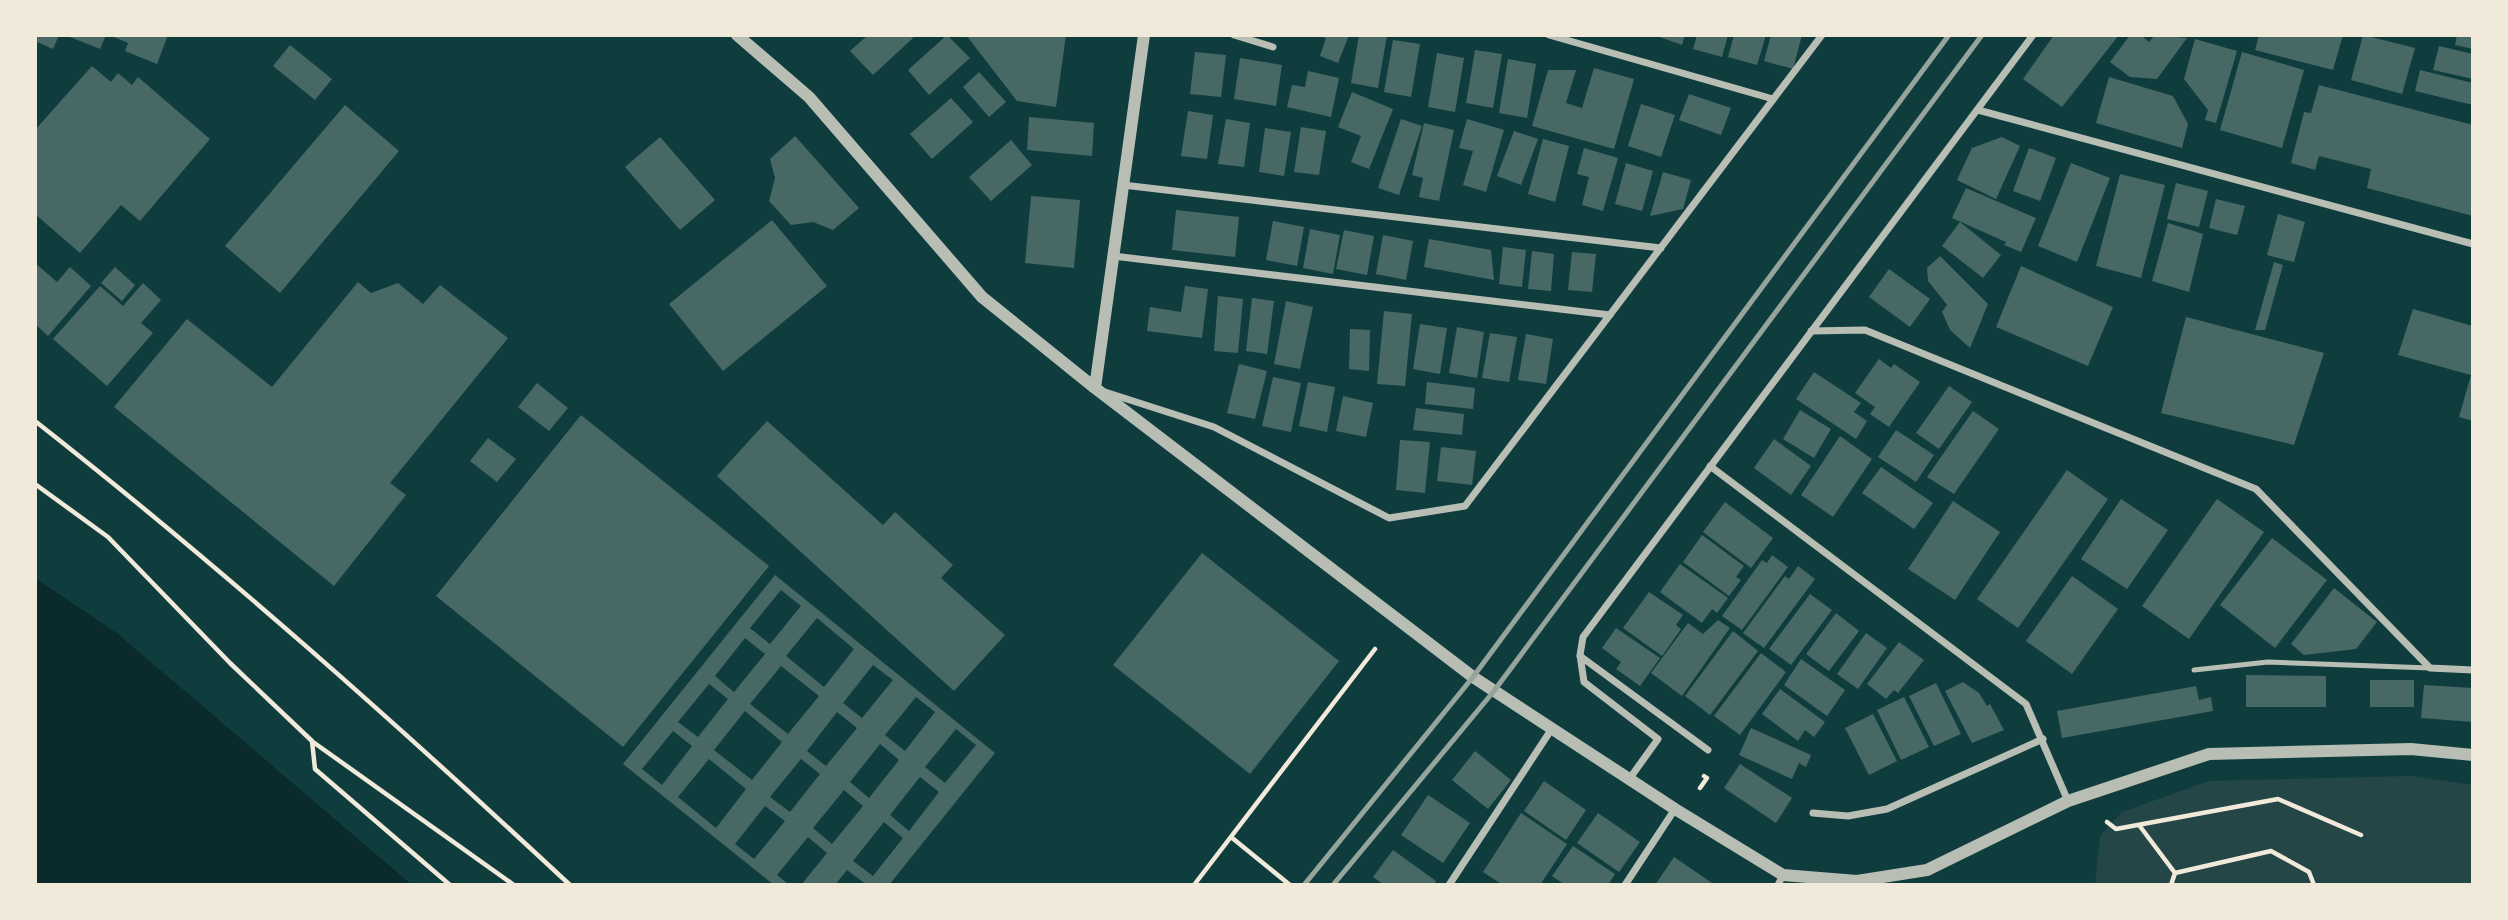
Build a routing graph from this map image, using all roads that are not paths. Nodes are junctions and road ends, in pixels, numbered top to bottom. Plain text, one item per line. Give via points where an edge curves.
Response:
1 (737, 35) edge
2 (1144, 35) edge
3 (1234, 35) edge
4 (1549, 35) edge
5 (1822, 35) edge
6 (2033, 35) edge
7 (1273, 47) dead end
8 (1773, 99) junction
9 (1978, 110) junction
10 (1123, 185) junction
11 (2473, 244) edge
12 (1661, 248) junction
13 (1113, 256) junction
14 (1610, 315) junction
15 (1811, 331) junction
16 (1095, 388) junction
17 (1710, 466) junction
18 (1580, 655) junction
19 (2430, 668) junction
20 (2194, 670) dead end
21 (2473, 670) edge
22 (1553, 727) junction
23 (2043, 739) junction
24 (1708, 750) dead end
25 (2473, 755) edge
26 (1630, 778) junction
27 (2068, 801) junction
28 (1675, 809) junction
29 (1813, 813) dead end
30 (1781, 880) edge
31 (1449, 885) edge
32 (1625, 885) edge

1 - 16 street via 809,97 982,297
2 - 10 street
3 - 7 street
4 - 8 street
5 - 8 street
6 - 9 street
8 - 12 street
9 - 11 street
9 - 15 street
10 - 12 street
10 - 13 street
12 - 14 street
13 - 14 street
13 - 16 street
14 - 16 street via 1465,506 1389,518 1214,426
15 - 17 street
15 - 19 street via 1865,330 2256,489
16 - 22 street via 1473,677
17 - 18 street via 1583,637
17 - 23 street via 2026,704
18 - 24 street
18 - 26 street via 1584,682 1658,739
19 - 20 lane via 2268,662
19 - 21 street
22 - 26 street
22 - 31 street
23 - 27 street
23 - 29 street via 1886,809 1848,816
25 - 27 street via 2411,749 2209,754
26 - 28 street
27 - 30 street via 1927,870 1857,881
28 - 30 street
28 - 32 street

